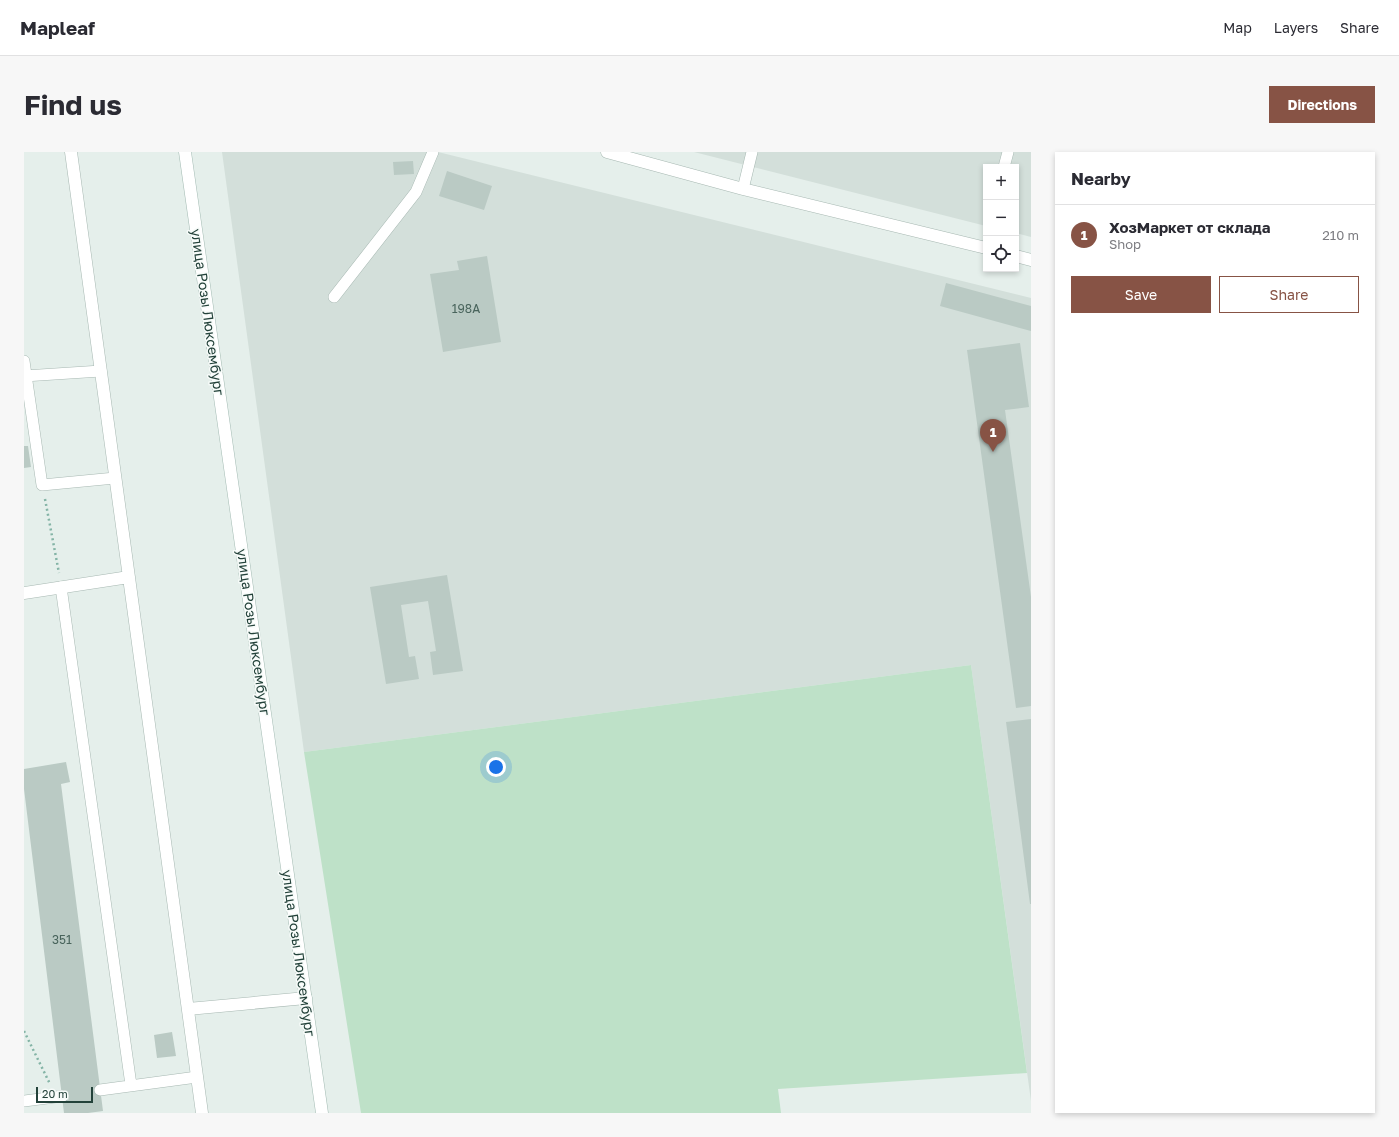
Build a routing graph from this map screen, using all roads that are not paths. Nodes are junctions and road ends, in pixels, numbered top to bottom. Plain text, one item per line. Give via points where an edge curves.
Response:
1 (71, 152) edge
2 (185, 152) edge
3 (433, 152) edge
4 (607, 152) edge
5 (752, 152) edge
6 (1008, 152) edge
7 (1005, 164) edge
8 (743, 189) junction
9 (983, 245) edge
10 (1019, 257) edge
11 (1031, 260) edge
12 (334, 297) dead end
13 (24, 361) edge
14 (100, 371) junction
15 (25, 376) edge
16 (115, 478) junction
17 (129, 577) junction
18 (61, 587) junction
19 (24, 592) edge
20 (306, 998) junction
21 (188, 1009) junction
22 (197, 1077) junction
23 (131, 1085) junction
24 (100, 1090) dead end
25 (59, 1096) road end
26 (24, 1101) edge
27 (202, 1113) edge
28 (322, 1113) edge

1 - 14 street
2 - 20 street, улица Розы Люксембург
3 - 12 lane via 416,192
4 - 8 street
5 - 8 lane
6 - 7 lane
8 - 9 street
10 - 11 street
13 - 15 lane
14 - 15 lane
14 - 16 street
15 - 16 lane via 42,485
16 - 17 street
17 - 18 street
17 - 21 street
18 - 19 street
18 - 23 lane
20 - 21 street
20 - 28 street, улица Розы Люксембург
21 - 22 street
22 - 23 lane
22 - 27 street
23 - 24 lane
25 - 26 lane

